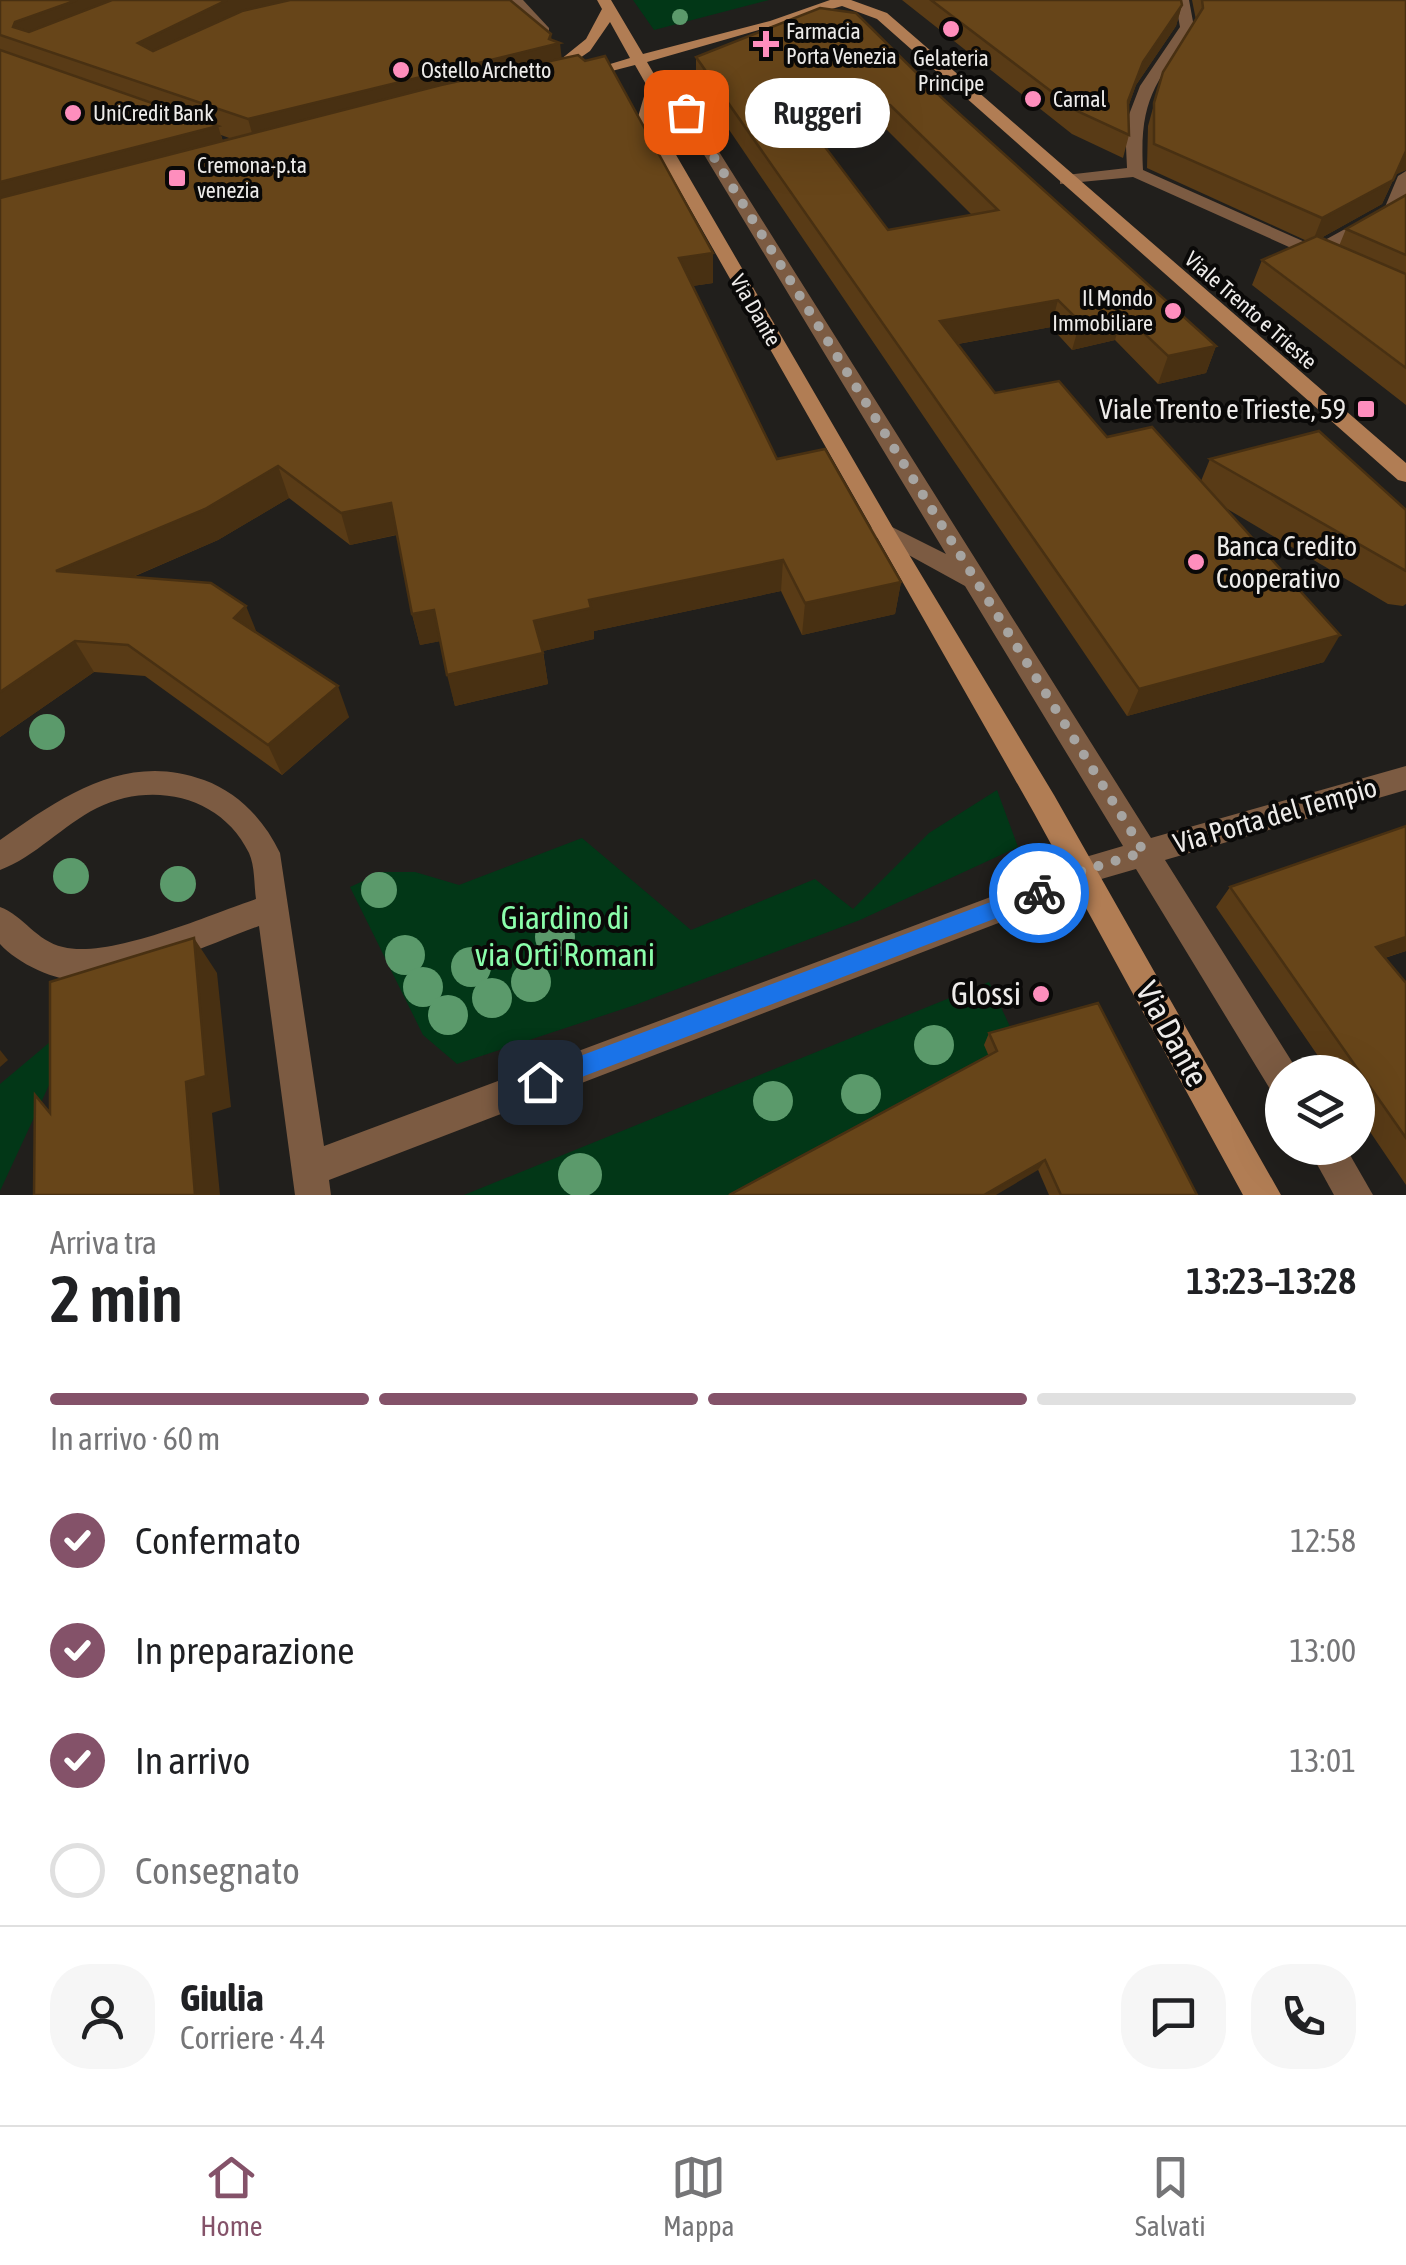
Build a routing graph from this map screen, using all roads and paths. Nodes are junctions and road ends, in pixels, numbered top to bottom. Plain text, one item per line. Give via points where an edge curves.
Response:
1 (517, 0) edge
2 (837, 0) edge
3 (847, 0) edge
4 (1182, 0) edge
5 (606, 5) edge
6 (545, 30) edge
7 (634, 53) junction
8 (543, 70) edge
9 (563, 72) junction
10 (654, 86) junction
11 (1135, 172) junction
12 (1406, 176) edge
13 (1066, 180) junction
14 (1315, 253) junction
15 (1345, 268) edge
16 (1406, 474) edge
17 (882, 530) junction
18 (975, 580) junction
19 (1406, 778) edge
20 (1144, 852) junction
21 (0, 856) edge
22 (1082, 871) junction
23 (273, 908) junction
24 (0, 921) edge
25 (1269, 1055) edge
26 (1336, 1165) edge
27 (311, 1182) edge
28 (1263, 1195) edge
29 (1355, 1195) edge

1 - 6 lane
2 - 3 main road, Viale Trento e Trieste
3 - 7 main road via 775,24
3 - 13 main road, Viale Trento e Trieste via 882,16
4 - 11 street via 1186,27 1147,86 1133,125
5 - 7 main road, Via Dante
5 - 9 main road via 599,36
7 - 9 main road
7 - 10 main road, Via Dante
8 - 9 main road
10 - 17 main road, Via Dante via 646,116
10 - 18 street, Via Dante via 686,112
11 - 13 street
11 - 14 street, Viale Trento e Trieste
12 - 14 street via 1392,210
13 - 16 main road, Viale Trento e Trieste
14 - 15 street, Viale Trento e Trieste
17 - 18 street, Via Dante
17 - 22 main road, Via Dante
18 - 20 street, Via Dante
19 - 20 street, Via Porta del Tempio
20 - 22 street
20 - 25 street, Via Dante
21 - 23 street via 82,800 122,782 155,779 224,801 245,820 265,852
22 - 27 street
22 - 28 main road, Via Dante
23 - 24 street via 89,966 59,962 20,944
23 - 27 street
26 - 29 street

